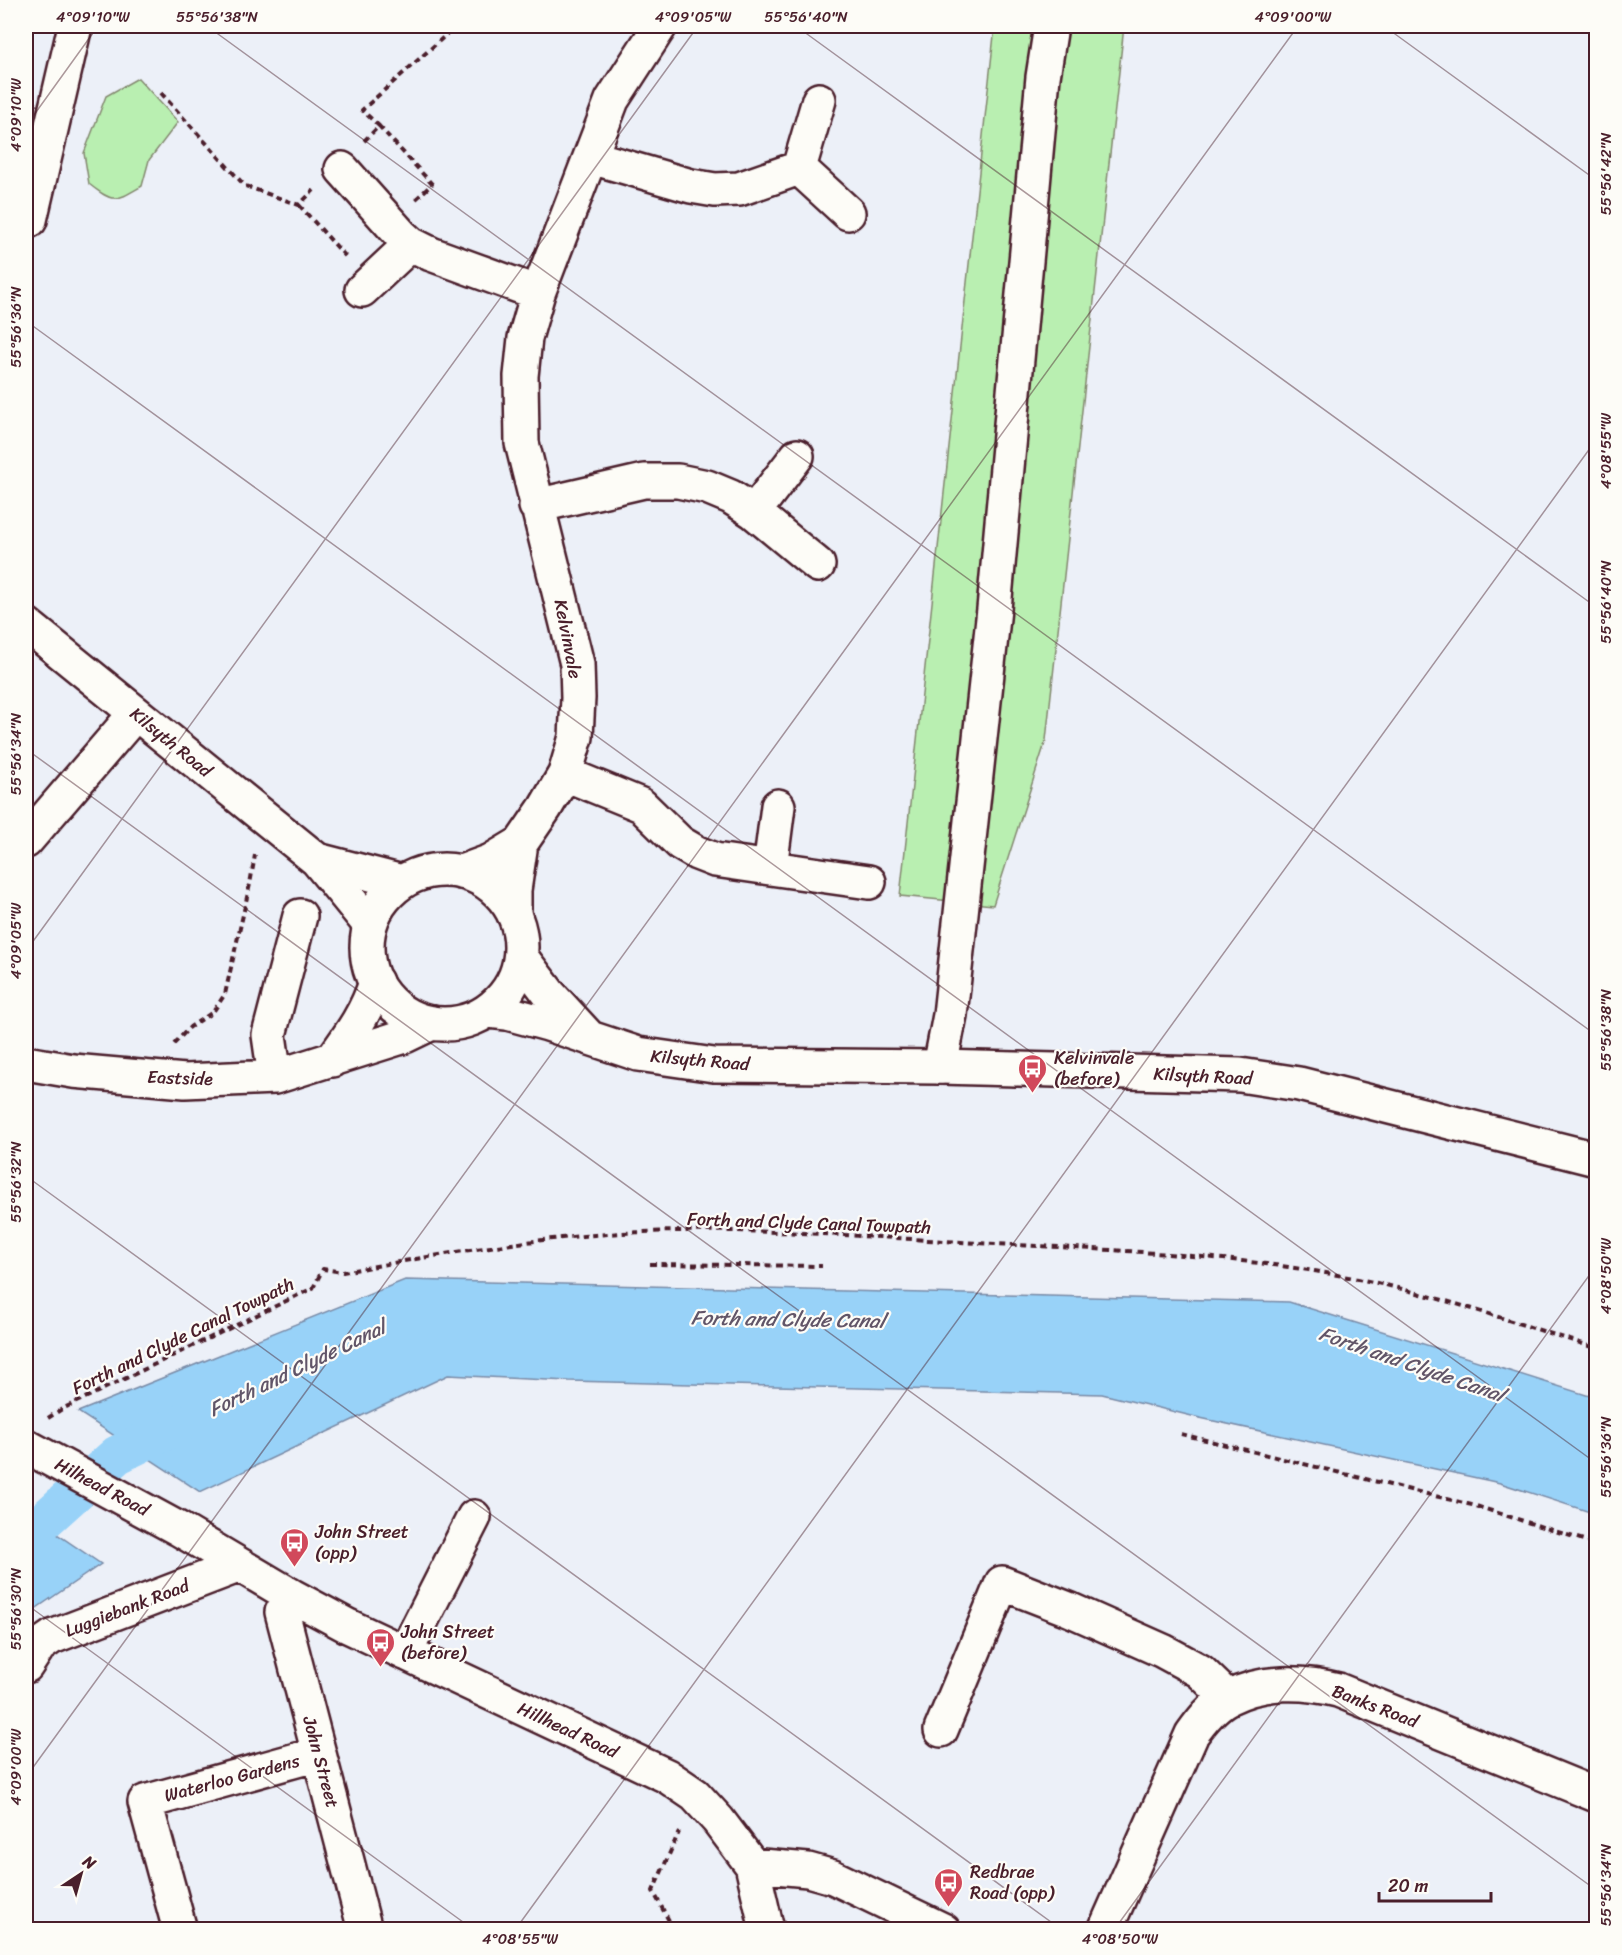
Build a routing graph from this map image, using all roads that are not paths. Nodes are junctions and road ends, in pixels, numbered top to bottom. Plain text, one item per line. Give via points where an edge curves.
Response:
1 (75, 26) edge
2 (660, 26) edge
3 (1051, 26) edge
4 (819, 100) dead end
5 (591, 157) junction
6 (340, 168) road end
7 (799, 168) junction
8 (848, 213) dead end
9 (26, 222) edge
10 (401, 234) junction
11 (366, 286) road end
12 (538, 293) junction
13 (797, 456) dead end
14 (536, 506) junction
15 (754, 512) junction
16 (818, 565) dead end
17 (26, 624) edge
18 (135, 714) junction
19 (565, 774) junction
20 (778, 806) dead end
21 (26, 841) edge
22 (521, 843) junction
23 (317, 860) junction
24 (770, 868) junction
25 (461, 872) junction
26 (402, 882) junction
27 (869, 882) dead end
28 (514, 914) junction
29 (300, 916) dead end
30 (370, 925) junction
31 (521, 957) junction
32 (376, 982) junction
33 (488, 1011) junction
34 (432, 1023) junction
35 (588, 1037) junction
36 (332, 1060) junction
37 (26, 1063) edge
38 (940, 1066) junction
39 (275, 1077) junction
40 (1596, 1158) edge
41 (26, 1446) edge
42 (474, 1517) dead end
43 (179, 1529) joint
44 (240, 1565) junction
45 (292, 1596) junction
46 (405, 1653) junction
47 (26, 1666) edge
48 (1228, 1698) junction
49 (941, 1730) dead end
50 (318, 1754) junction
51 (1596, 1795) edge
52 (753, 1865) junction
53 (180, 1929) edge
54 (365, 1929) edge
55 (767, 1929) edge
56 (943, 1929) edge
57 (1105, 1929) edge

1 - 9 street via 30,220
2 - 5 street, Kelvinvale via 612,100
3 - 38 street via 1042,77 994,609 950,1015
4 - 7 street
5 - 7 street via 715,190 739,189
5 - 12 street, Kelvinvale
6 - 10 street
7 - 8 street
10 - 11 street
10 - 12 street via 430,254
12 - 14 street, Kelvinvale via 525,338 520,411 522,442
13 - 15 street
14 - 15 street via 644,481 678,481 707,487
14 - 19 street, Kelvinvale via 577,664 576,737
15 - 16 street
17 - 18 street, Kilsyth Road
18 - 21 street
18 - 23 street, Kilsyth Road
19 - 22 street, Kelvinvale
19 - 24 street via 641,805 680,843 697,853 715,860
20 - 24 street
22 - 25 street, Kelvinvale via 492,861
22 - 28 street, Kelvinvale
23 - 26 street, Kilsyth Road
23 - 30 street, Kilsyth Road
24 - 27 street
25 - 26 street via 421,873
25 - 28 street via 483,880 501,895
26 - 30 street via 377,908
28 - 31 street
29 - 39 street via 269,1035
30 - 32 street via 369,964
31 - 33 street via 515,978
31 - 35 street, Kilsyth Road
32 - 34 street via 399,1009
32 - 36 street via 354,1030
33 - 34 street via 470,1020
33 - 35 street, Kilsyth Road
34 - 36 street, Eastside
35 - 38 street, Kilsyth Road via 638,1054 714,1065
36 - 39 street, Eastside
37 - 39 street, Eastside via 184,1081
38 - 40 street, Kilsyth Road via 1240,1075 1299,1084
41 - 43 street, Hilhead Road
42 - 46 street
43 - 44 street, Hillhead Road
44 - 45 street, Hillhead Road
44 - 47 street, Luggiebank Road via 52,1637 39,1646
45 - 46 street, Hillhead Road
45 - 50 street, John Street via 282,1612
46 - 52 street, Hillhead Road via 667,1776 695,1796
48 - 49 street via 1200,1671 1163,1651 1002,1583
48 - 51 street, Banks Road via 1270,1685 1297,1683 1338,1690
48 - 57 street, Banks Road via 1192,1734
50 - 53 street, Waterloo Gardens via 145,1802
50 - 54 street, John Street
52 - 55 street
52 - 56 street via 833,1876

